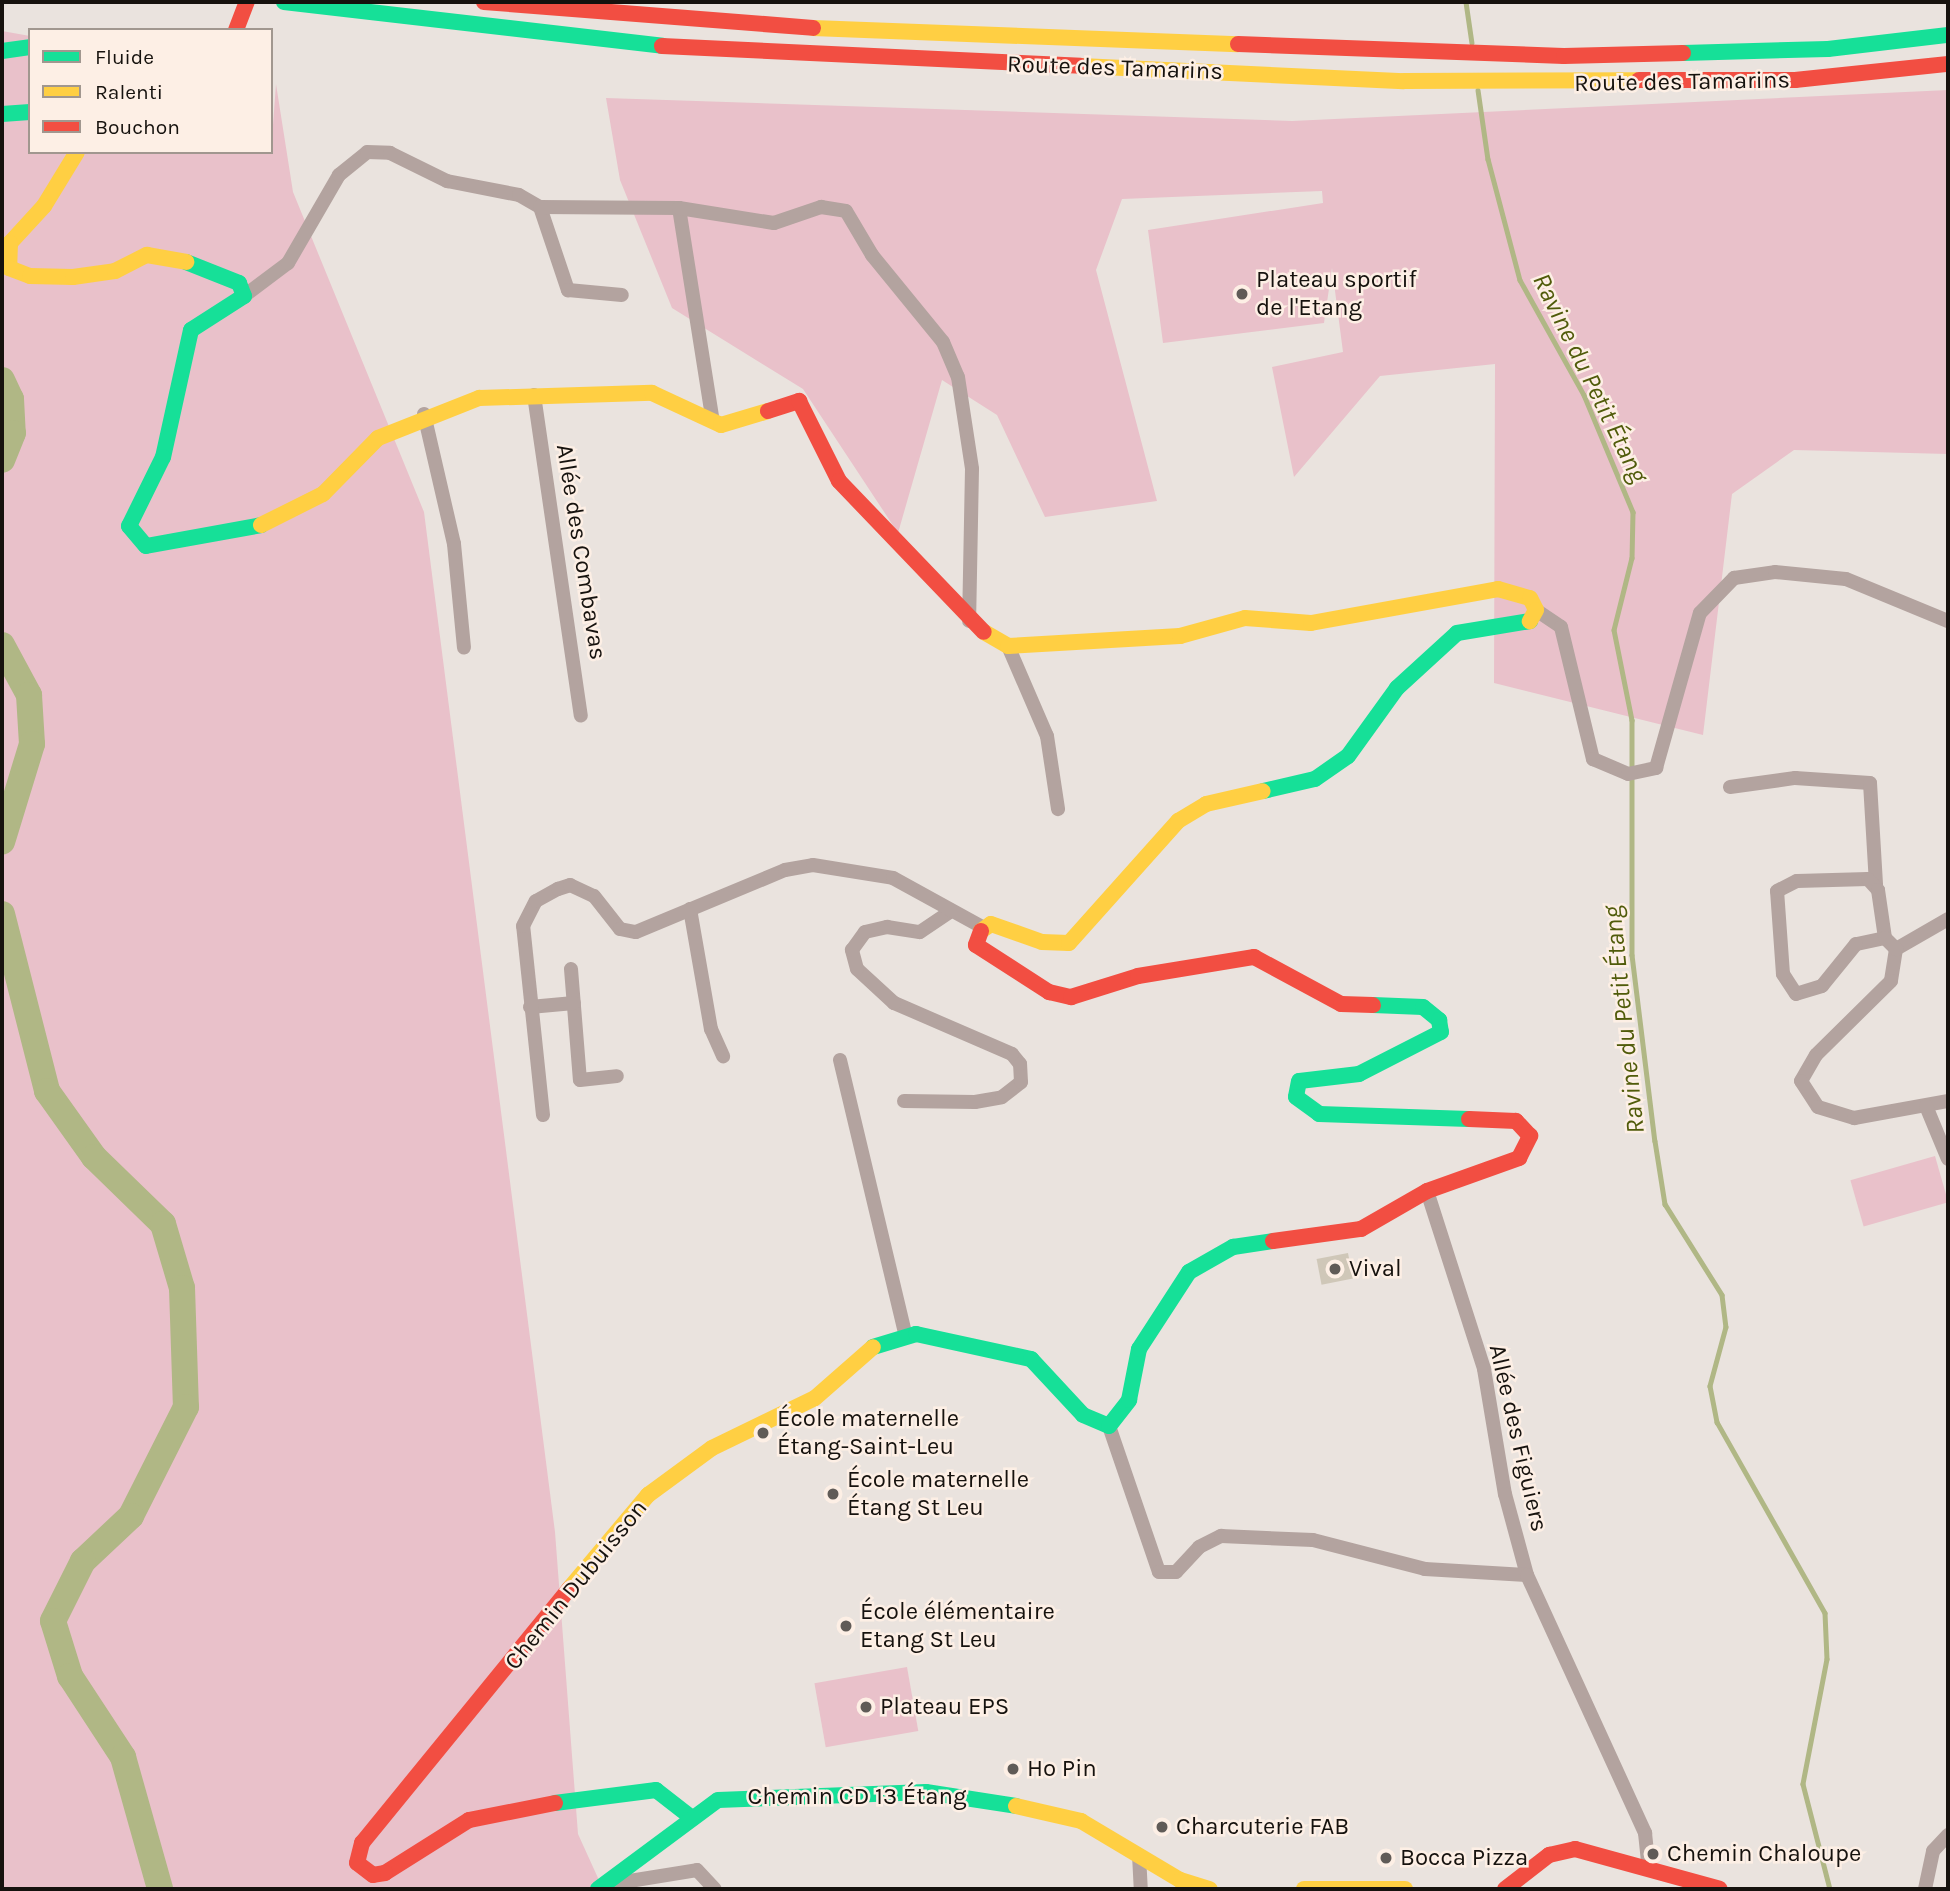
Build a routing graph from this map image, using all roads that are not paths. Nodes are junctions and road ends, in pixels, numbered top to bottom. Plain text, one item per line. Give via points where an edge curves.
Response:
1 (284, 2) edge
2 (484, 2) edge
3 (1948, 35) edge
4 (28, 47) edge
5 (2, 51) edge
6 (1948, 64) edge
7 (28, 112) edge
8 (2, 114) edge
9 (76, 154) edge
10 (540, 207) junction
11 (679, 208) junction
12 (622, 295) dead end
13 (244, 296) junction
14 (534, 395) junction
15 (424, 414) junction
16 (712, 417) junction
17 (1536, 610) junction
18 (969, 621) junction
19 (1948, 621) edge
20 (1008, 646) junction
21 (464, 648) dead end
22 (581, 716) dead end
23 (1730, 787) dead end
24 (1058, 809) dead end
25 (1876, 886) junction
26 (690, 909) junction
27 (948, 913) junction
28 (1948, 919) edge
29 (982, 927) junction
30 (1885, 938) junction
31 (1896, 949) junction
32 (571, 969) dead end
33 (573, 1003) junction
34 (530, 1007) junction
35 (723, 1056) dead end
36 (840, 1060) dead end
37 (617, 1076) dead end
38 (904, 1101) dead end
39 (1948, 1101) edge
40 (1926, 1106) junction
41 (543, 1115) dead end
42 (1948, 1159) edge
43 (1427, 1191) junction
44 (905, 1332) junction
45 (1110, 1426) junction
46 (1527, 1575) junction
47 (692, 1818) junction
48 (1948, 1835) edge
49 (1139, 1855) junction
50 (1648, 1864) junction
51 (1685, 1884) edge
52 (604, 1887) edge
53 (715, 1889) edge
54 (1141, 1889) edge
55 (1210, 1889) edge
56 (1312, 1889) edge
57 (1405, 1889) edge
58 (1506, 1889) edge
59 (1720, 1889) edge
60 (1925, 1889) edge

1 - 6 main road, Route des Tamarins via 660,46 1404,81 1795,80
2 - 3 main road, Route des Tamarins via 659,20 1564,56 1828,48
4 - 5 main road
7 - 8 main road
9 - 13 main road via 44,206 10,243 9,268 30,276 73,277 115,271 147,255 171,256 239,283
10 - 11 street
10 - 12 street via 568,290
10 - 13 street via 519,195 447,181 390,153 367,152 339,175 288,263
11 - 16 street
11 - 18 street via 774,223 821,207 846,211 872,255 943,342 958,377 972,469
13 - 15 main road via 191,330 163,457 129,526 136,540 174,546 256,528 323,494 378,438
14 - 15 main road via 479,398
14 - 16 main road via 652,393
14 - 22 street, Allée des Combavas
15 - 21 street via 454,544
16 - 18 main road via 721,425 737,425 779,402 799,401 839,481
17 - 19 street via 1561,626 1593,759 1628,774 1656,768 1700,613 1734,578 1775,572 1846,579
17 - 20 main road via 1530,598 1499,589 1311,623 1245,618 1180,636
17 - 29 main road via 1529,622 1457,633 1397,688 1348,756 1315,779 1206,804 1178,821 1069,943 1042,943 1008,927
18 - 20 main road
20 - 24 street via 1047,736
23 - 25 street via 1795,778 1870,783
25 - 30 street
25 - 30 street via 1862,877 1797,881 1777,891 1787,987 1796,994 1822,986 1846,951 1864,939
26 - 27 street via 813,864 893,878
26 - 34 street via 627,932 579,888 570,885 536,901 523,926
26 - 35 street via 711,1029
27 - 29 street
27 - 38 street via 920,932 865,932 852,950 857,969 894,1003 1012,1054 1020,1064 1021,1082 1009,1094 975,1102
28 - 31 street
29 - 43 main road via 976,945 1049,992 1071,997 1149,973 1254,957 1341,1004 1434,1011 1441,1032 1432,1042 1359,1074 1307,1077 1295,1088 1296,1097 1319,1114 1505,1120 1527,1128 1527,1148 1519,1158
30 - 31 street
31 - 40 street via 1891,981 1816,1055 1801,1080 1818,1107 1854,1118
32 - 33 street
33 - 34 street
33 - 37 street via 580,1080
34 - 41 street
36 - 44 street
39 - 40 street
40 - 42 street
43 - 45 main road via 1361,1229 1233,1247 1189,1272 1139,1349 1129,1400
43 - 46 street, Allée des Figuiers via 1485,1369 1505,1494
44 - 45 main road via 1031,1359 1083,1415
44 - 47 main road, Chemin Dubuisson via 879,1342 815,1398 712,1448 648,1495 427,1760 362,1843 357,1863 373,1875 385,1873 469,1820 628,1789 656,1790
45 - 46 street via 1159,1572 1177,1572 1199,1547 1221,1536 1313,1540 1425,1569
46 - 50 street, Allée des Figuiers via 1645,1833
47 - 49 main road, Chemin CD 13 Étang via 718,1800 743,1795 968,1795 1081,1821
47 - 52 main road, Chemin CD 13 Étang
48 - 60 street via 1933,1851
49 - 54 street
49 - 55 main road, Chemin CD 13 Étang
50 - 51 main road
50 - 58 main road via 1560,1850
51 - 59 main road
52 - 53 street via 697,1870
56 - 57 main road

